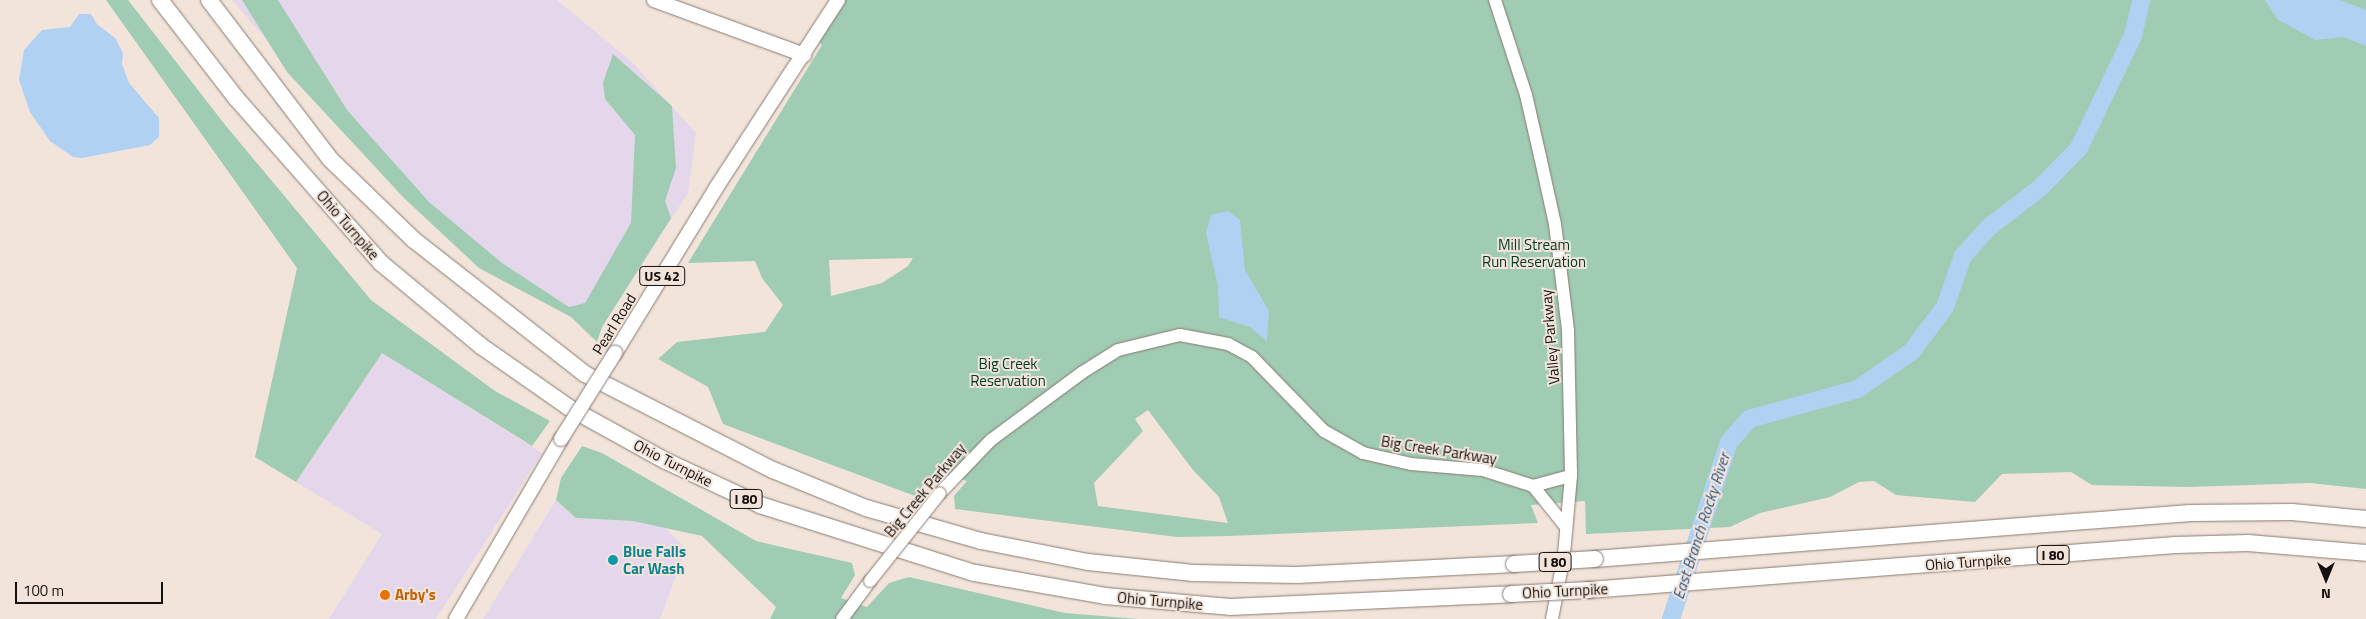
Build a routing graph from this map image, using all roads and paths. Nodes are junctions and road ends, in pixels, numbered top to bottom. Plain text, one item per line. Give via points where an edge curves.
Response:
1 (160, 0) edge
2 (209, 0) edge
3 (654, 0) edge
4 (838, 0) edge
5 (1495, 0) edge
6 (804, 56) junction
7 (1571, 476) junction
8 (1533, 486) junction
9 (2366, 519) edge
10 (1566, 527) junction
11 (2366, 553) edge
12 (456, 619) edge
13 (842, 619) edge
14 (1552, 619) edge

1 - 11 highway, Ohio Turnpike / I 80, bridge via 236,98 381,263 481,346 568,407 666,462 760,505 975,573 1105,596 1230,607 1637,587 2175,545 2248,544
2 - 9 highway, Ohio Turnpike / I 80, bridge via 330,158 414,240 585,374 773,470 875,511 981,542 1088,562 1193,572 1297,575 1595,559 2190,513 2292,512
3 - 6 main road
4 - 6 main road, Pearl Road / US 42
5 - 7 street, Valley Parkway via 1526,95 1555,224 1568,330
6 - 12 main road, Pearl Road / US 42, bridge via 716,188 561,439
7 - 8 street
7 - 10 street, Valley Parkway
8 - 10 street
8 - 13 street, Big Creek Parkway, bridge via 1483,470 1411,464 1363,453 1324,431 1252,357 1228,344 1180,335 1118,350 991,440 940,493
10 - 14 street, Valley Parkway

